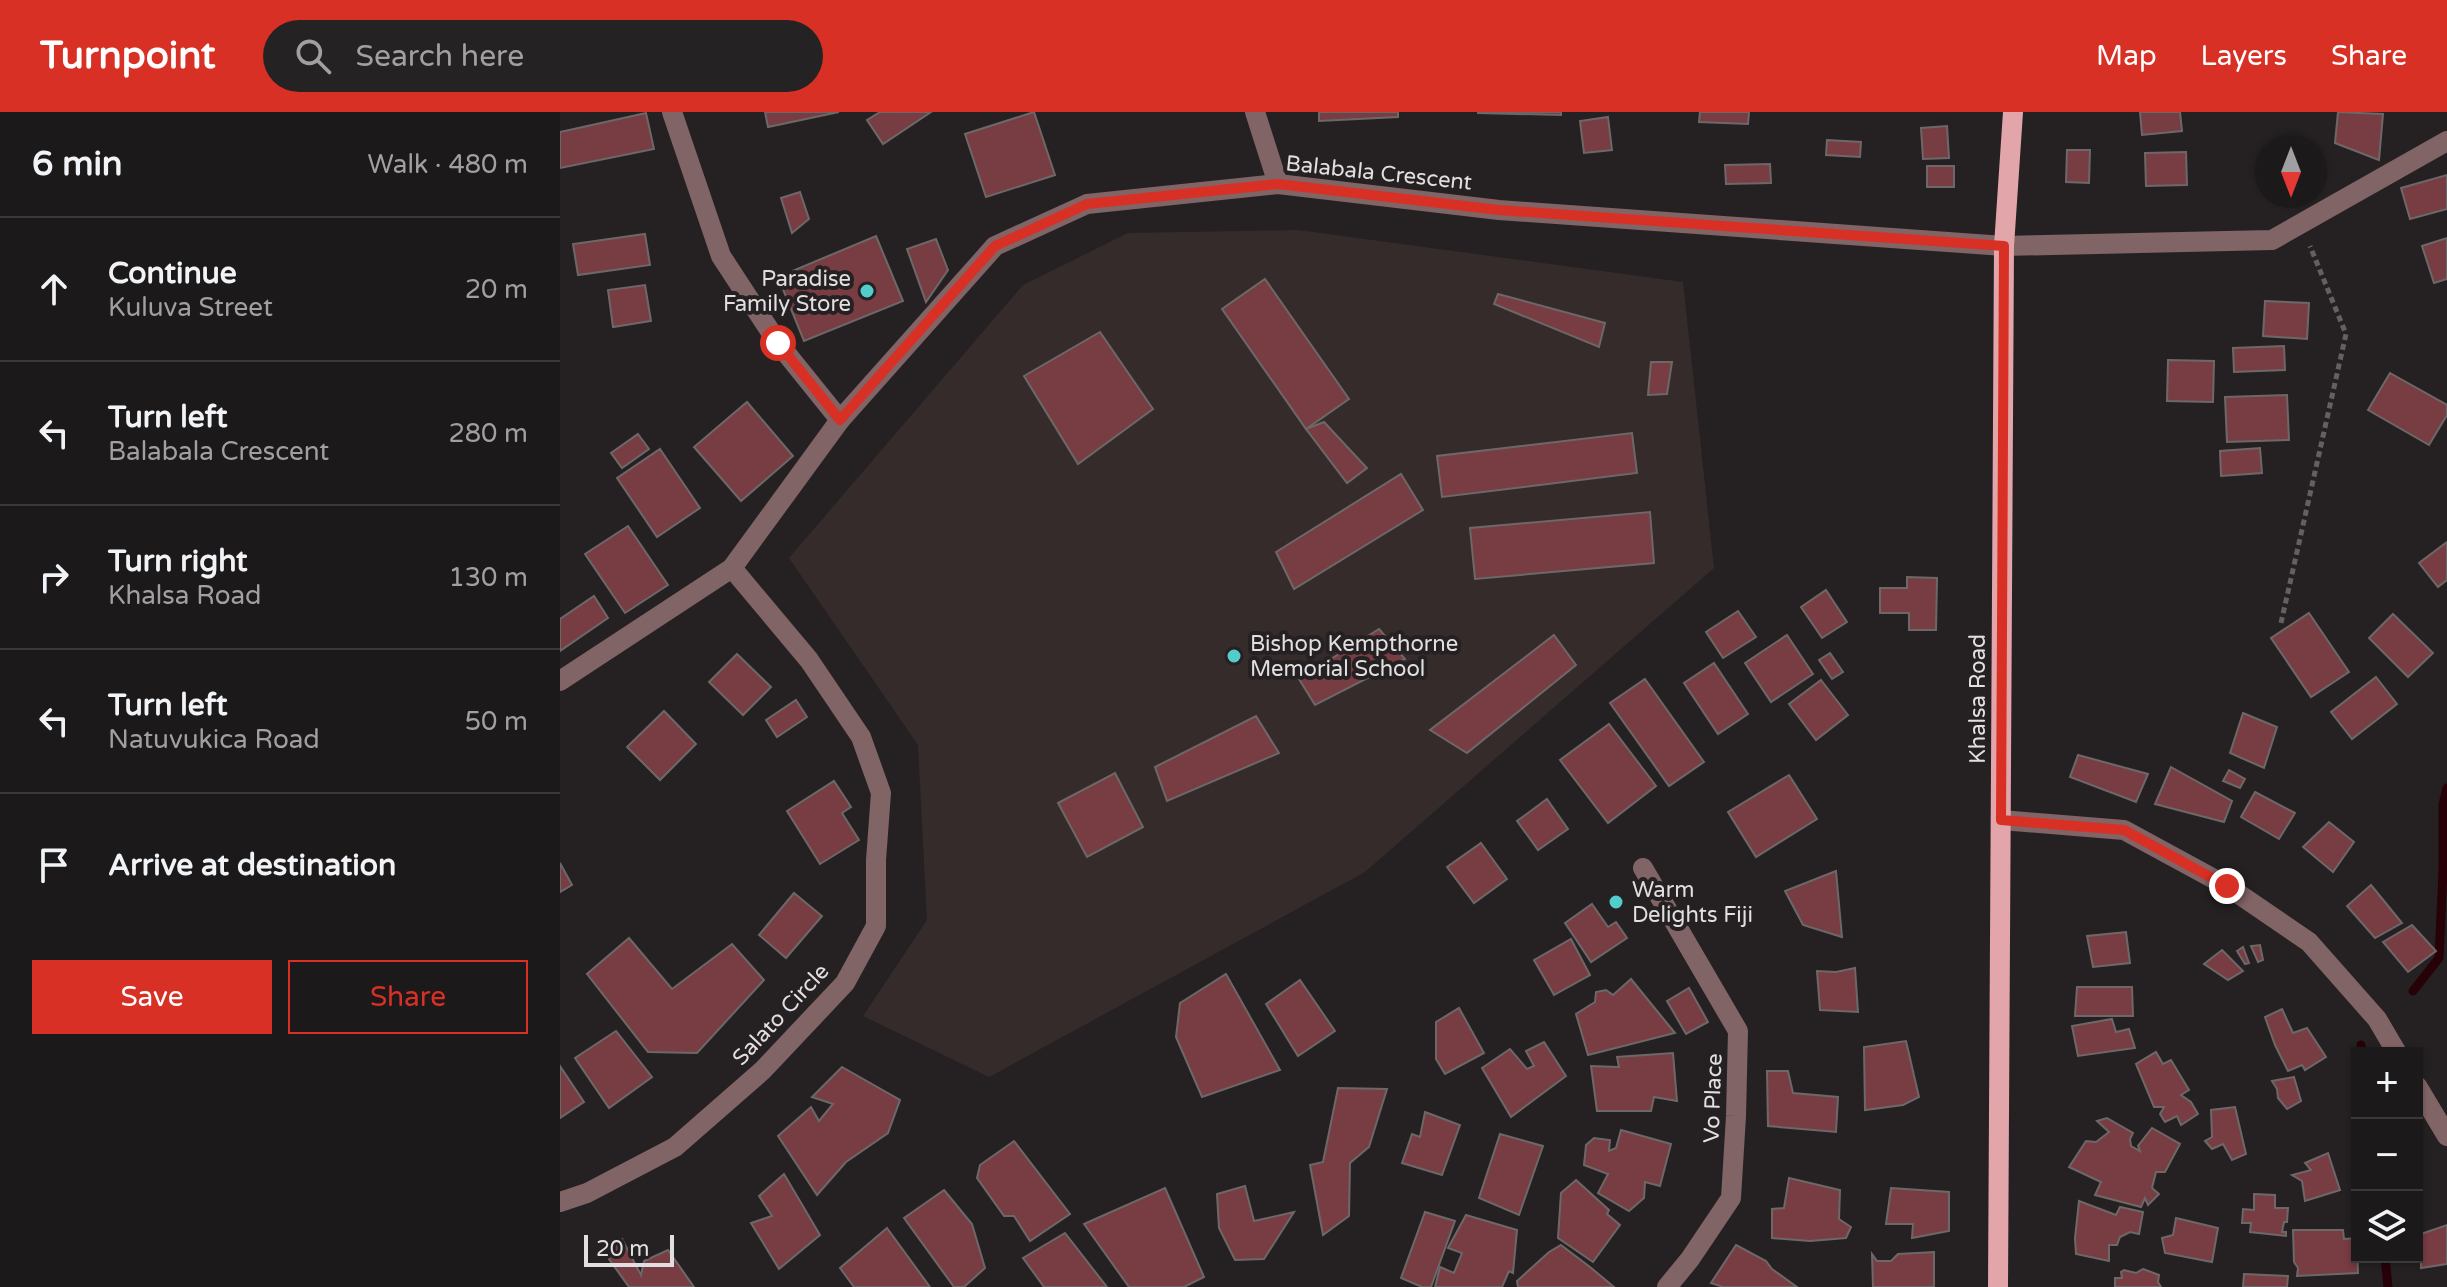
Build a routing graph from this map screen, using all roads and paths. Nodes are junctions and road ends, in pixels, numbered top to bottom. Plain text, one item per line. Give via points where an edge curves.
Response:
1 (672, 112) edge
2 (1255, 112) edge
3 (2013, 112) edge
4 (2447, 141) edge
5 (1278, 184) junction
6 (2302, 224) junction
7 (2004, 246) junction
8 (840, 420) junction
9 (732, 568) junction
10 (2281, 623) dead end
11 (560, 681) edge
12 (2001, 820) junction
13 (1643, 868) dead end
14 (2393, 1047) edge
15 (2423, 1096) edge
16 (2447, 1136) edge
17 (560, 1202) edge
18 (1667, 1287) edge
19 (1998, 1287) edge

1 - 8 street via 721,256 778,343
2 - 5 street
3 - 7 main road, Khalsa Road
4 - 6 street, Balabala Crescent
5 - 7 street, Balabala Crescent via 1499,210
5 - 8 street, Balabala Crescent via 1087,204 995,246
6 - 7 street, Balabala Crescent via 2272,240
6 - 10 path via 2346,334
7 - 12 main road, Khalsa Road
8 - 9 street, Balabala Crescent
9 - 11 street, Balabala Crescent
9 - 17 street, Salato Circle via 809,660 861,737 881,793 876,926 845,983 763,1070 675,1147
12 - 14 street via 2124,830 2227,886 2309,942 2377,1019
12 - 19 main road, Khalsa Road
13 - 18 street, Vo Place via 1738,1031 1731,1198
15 - 16 street

